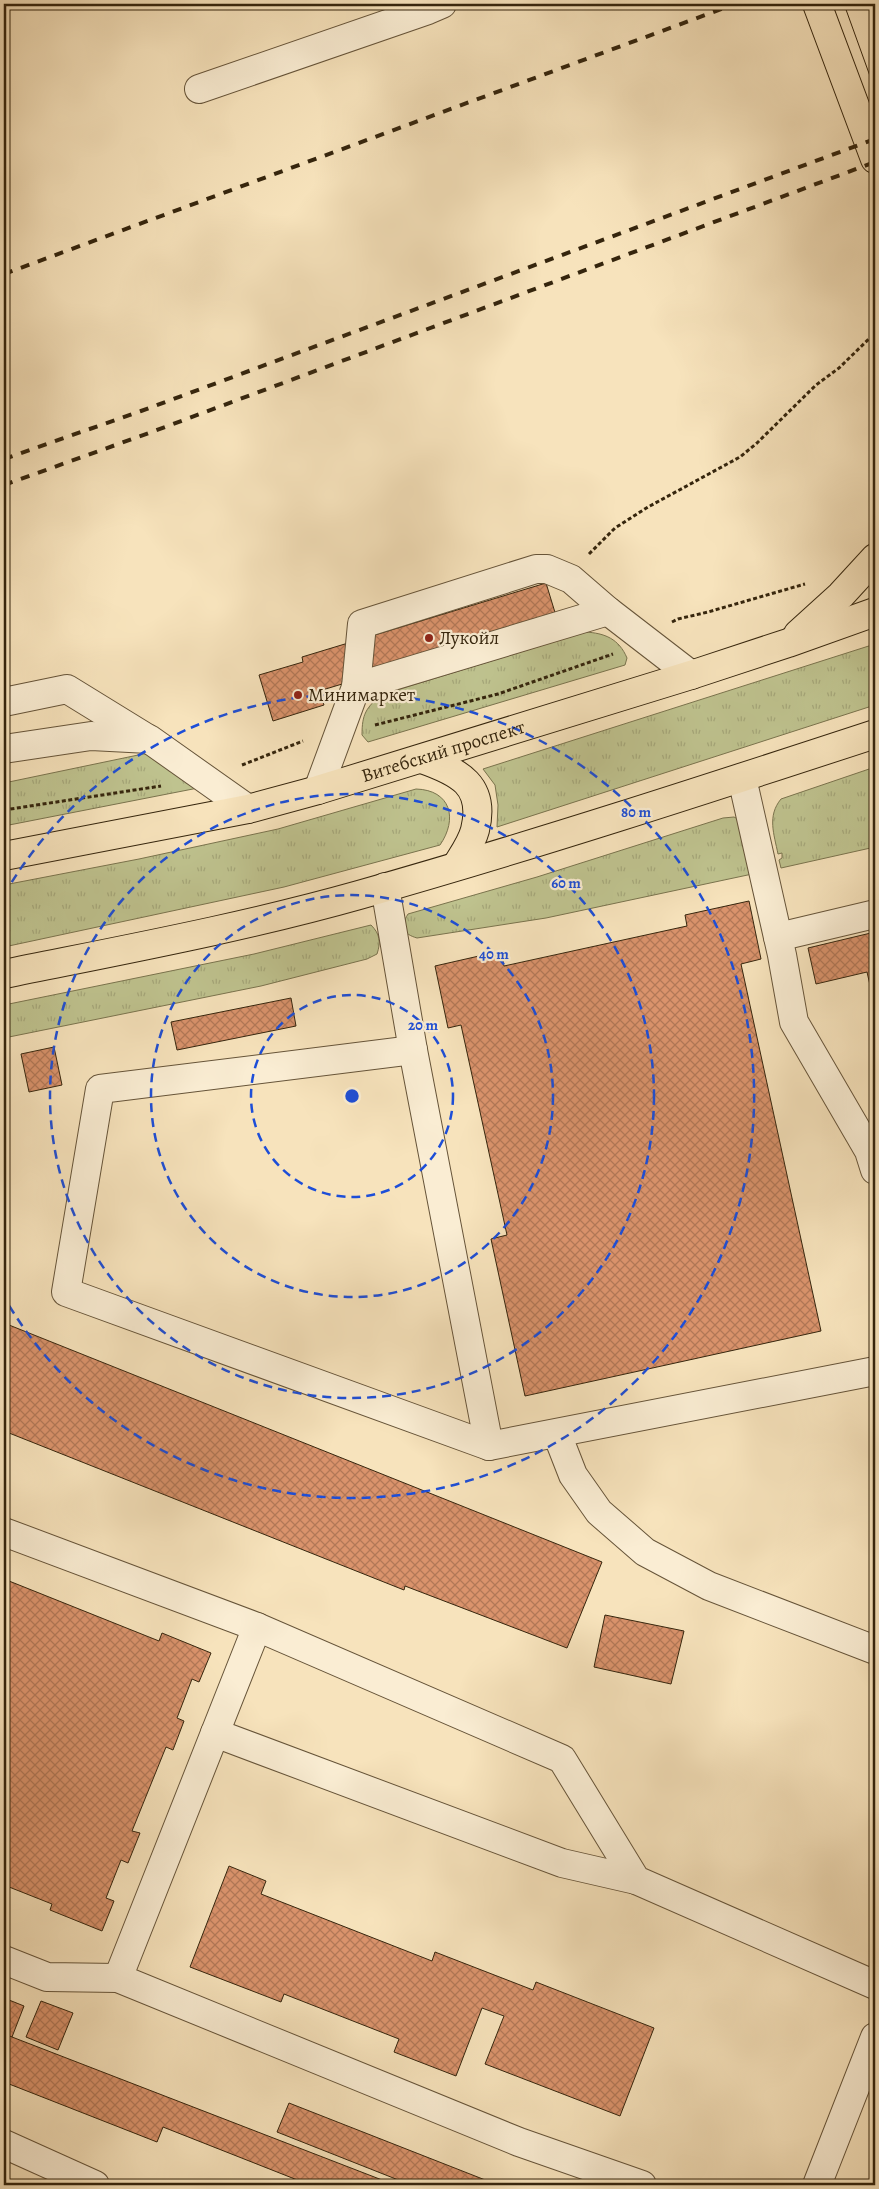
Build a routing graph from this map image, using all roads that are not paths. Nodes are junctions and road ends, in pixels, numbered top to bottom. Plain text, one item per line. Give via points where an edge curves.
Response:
1 (442, 4) edge
2 (817, 4) edge
3 (199, 89) dead end
4 (875, 159) edge
5 (875, 558) edge
6 (608, 611) junction
7 (875, 612) edge
8 (788, 643) junction
9 (691, 675) junction
10 (356, 687) junction
11 (4, 702) edge
12 (875, 734) edge
13 (149, 740) junction
14 (4, 749) edge
15 (422, 759) junction
16 (742, 778) junction
17 (318, 790) junction
18 (248, 809) junction
19 (4, 856) edge
20 (457, 865) junction
21 (385, 887) junction
22 (875, 914) edge
23 (778, 937) junction
24 (4, 974) edge
25 (413, 1050) junction
26 (875, 1170) edge
27 (875, 1371) edge
28 (557, 1434) junction
29 (489, 1446) junction
30 (4, 1532) edge
31 (257, 1626) junction
32 (875, 1650) edge
33 (215, 1733) junction
34 (636, 1880) junction
35 (4, 1960) edge
36 (118, 1978) junction
37 (875, 1985) edge
38 (875, 2037) edge
39 (4, 2144) edge
40 (56, 2177) edge
41 (96, 2185) edge
42 (642, 2185) edge
43 (817, 2185) edge

1 - 3 lane
2 - 4 main road
5 - 8 main road via 841,595
6 - 9 lane
6 - 10 lane
6 - 10 lane via 571,579 547,569 536,569 362,624
7 - 8 main road, Витебский проспект
8 - 9 main road, Витебский проспект
9 - 15 main road, Витебский проспект
10 - 17 lane
11 - 13 lane via 66,689
12 - 16 main road
13 - 14 lane via 90,736
13 - 18 lane
15 - 17 main road, Витебский проспект
15 - 20 main road via 451,769 470,785 477,805 475,831
16 - 20 main road
16 - 23 lane
17 - 18 main road, Витебский проспект
18 - 19 main road, Витебский проспект
20 - 21 main road
21 - 24 main road via 197,934
21 - 25 lane
22 - 23 lane
23 - 26 lane via 794,1022 869,1151
25 - 29 lane
25 - 29 lane via 100,1089 66,1292
27 - 28 lane
28 - 29 lane
28 - 32 lane via 573,1475 599,1512 645,1552 709,1586
30 - 31 lane
31 - 33 lane
31 - 34 lane via 562,1760
33 - 34 lane via 562,1863
33 - 36 lane
34 - 37 lane
35 - 36 lane via 47,1977
36 - 42 lane via 519,2142
38 - 43 lane
39 - 40 lane
40 - 41 lane

